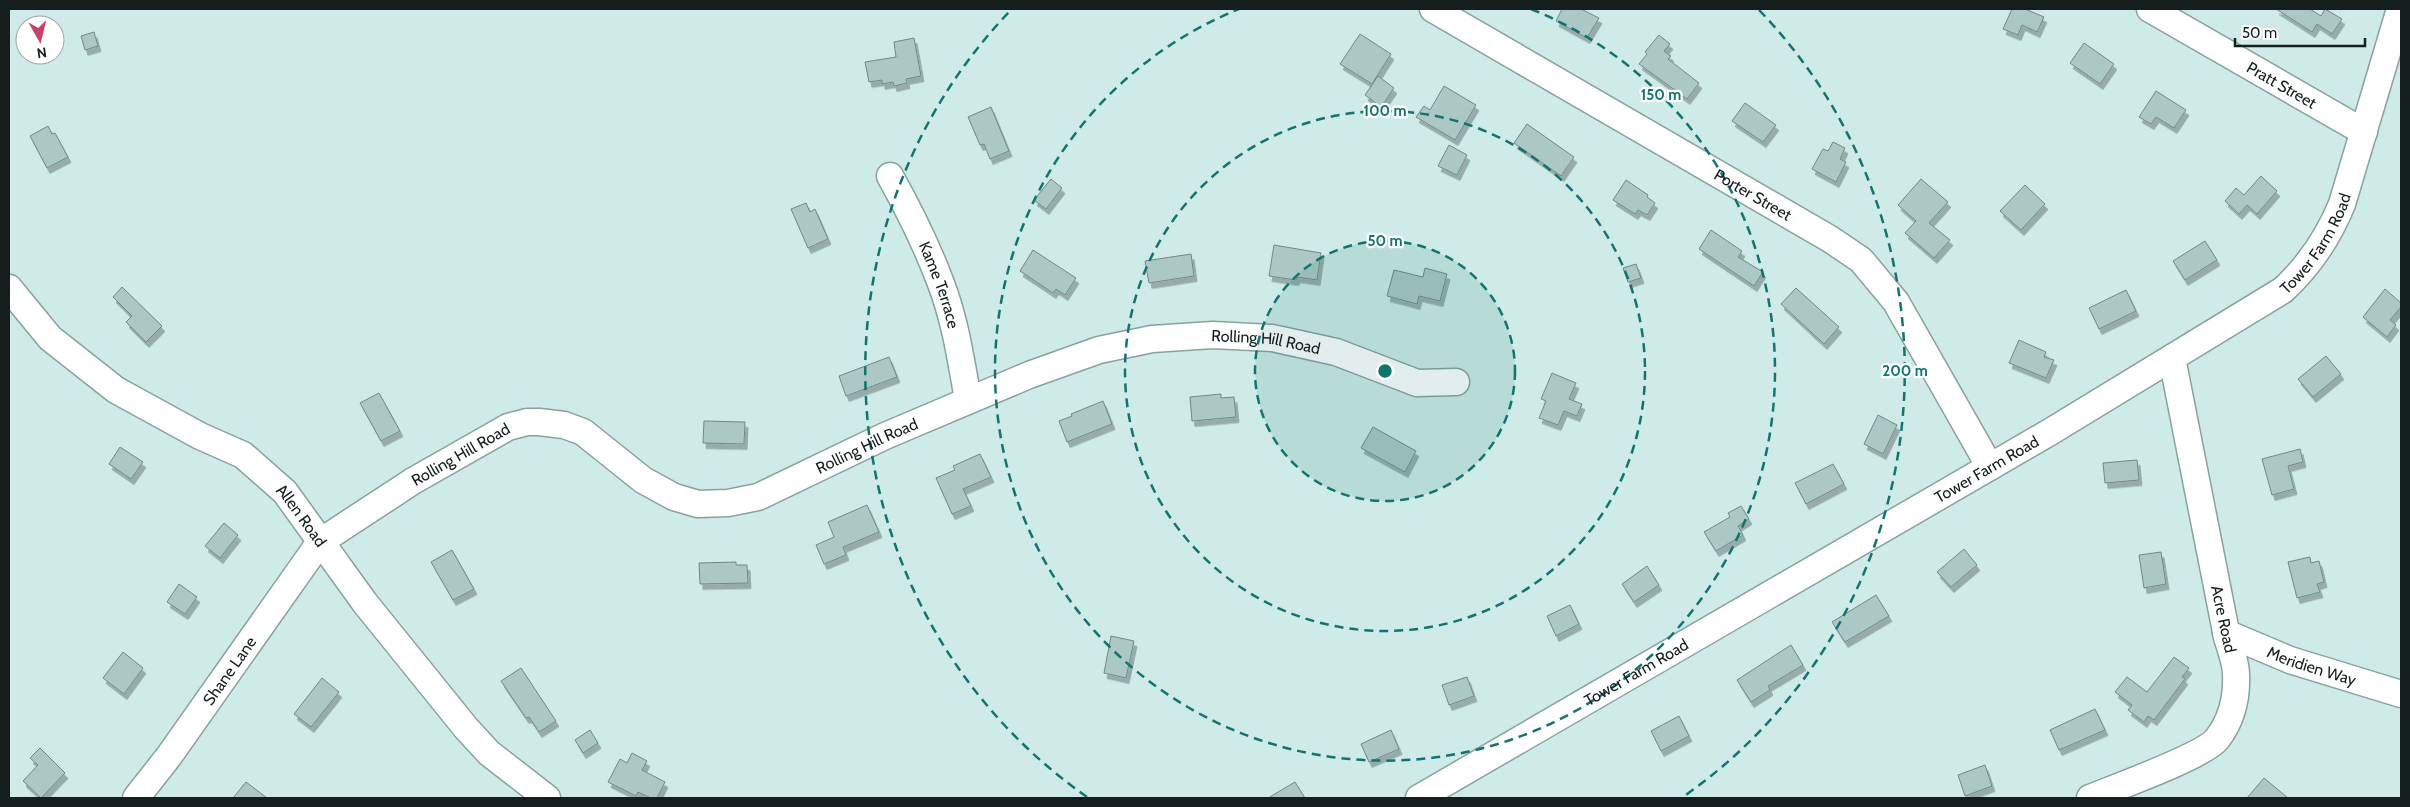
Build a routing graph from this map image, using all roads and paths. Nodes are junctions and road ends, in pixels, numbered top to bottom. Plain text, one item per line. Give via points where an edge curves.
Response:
1 (1433, 9) edge
2 (2150, 9) edge
3 (2400, 9) edge
4 (2364, 132) junction
5 (890, 176) dead end
6 (9, 288) edge
7 (2172, 358) junction
8 (1456, 382) dead end
9 (968, 400) junction
10 (1990, 467) junction
11 (320, 542) junction
12 (2226, 633) junction
13 (2401, 694) edge
14 (136, 798) edge
15 (547, 798) edge
16 (1419, 798) edge
17 (2090, 798) edge

1 - 10 street, Porter Street via 1861,260 1896,302
2 - 4 street, Pratt Street
3 - 4 street, Tower Farm Road
4 - 7 street, Tower Farm Road via 2330,232 2301,273 2256,308
5 - 9 street, Kame Terrace via 917,226 941,282
6 - 11 street, Allen Road via 50,338 116,390 200,436 243,455 285,492
7 - 10 street, Tower Farm Road
7 - 12 street, Acre Road
8 - 9 street, Rolling Hill Road via 1417,383 1336,352 1272,338 1213,335 1152,339 1099,350
9 - 11 street, Rolling Hill Road via 758,497 728,503 698,504 674,498 643,480 583,432 564,425 526,422 508,427 413,481
10 - 16 street, Tower Farm Road
11 - 14 street, Shane Lane
11 - 15 street, Allen Road via 466,728 489,753
12 - 13 street, Meridien Way via 2290,660
12 - 17 street, Acre Road via 2236,672 2235,697 2232,712 2216,740 2189,756

